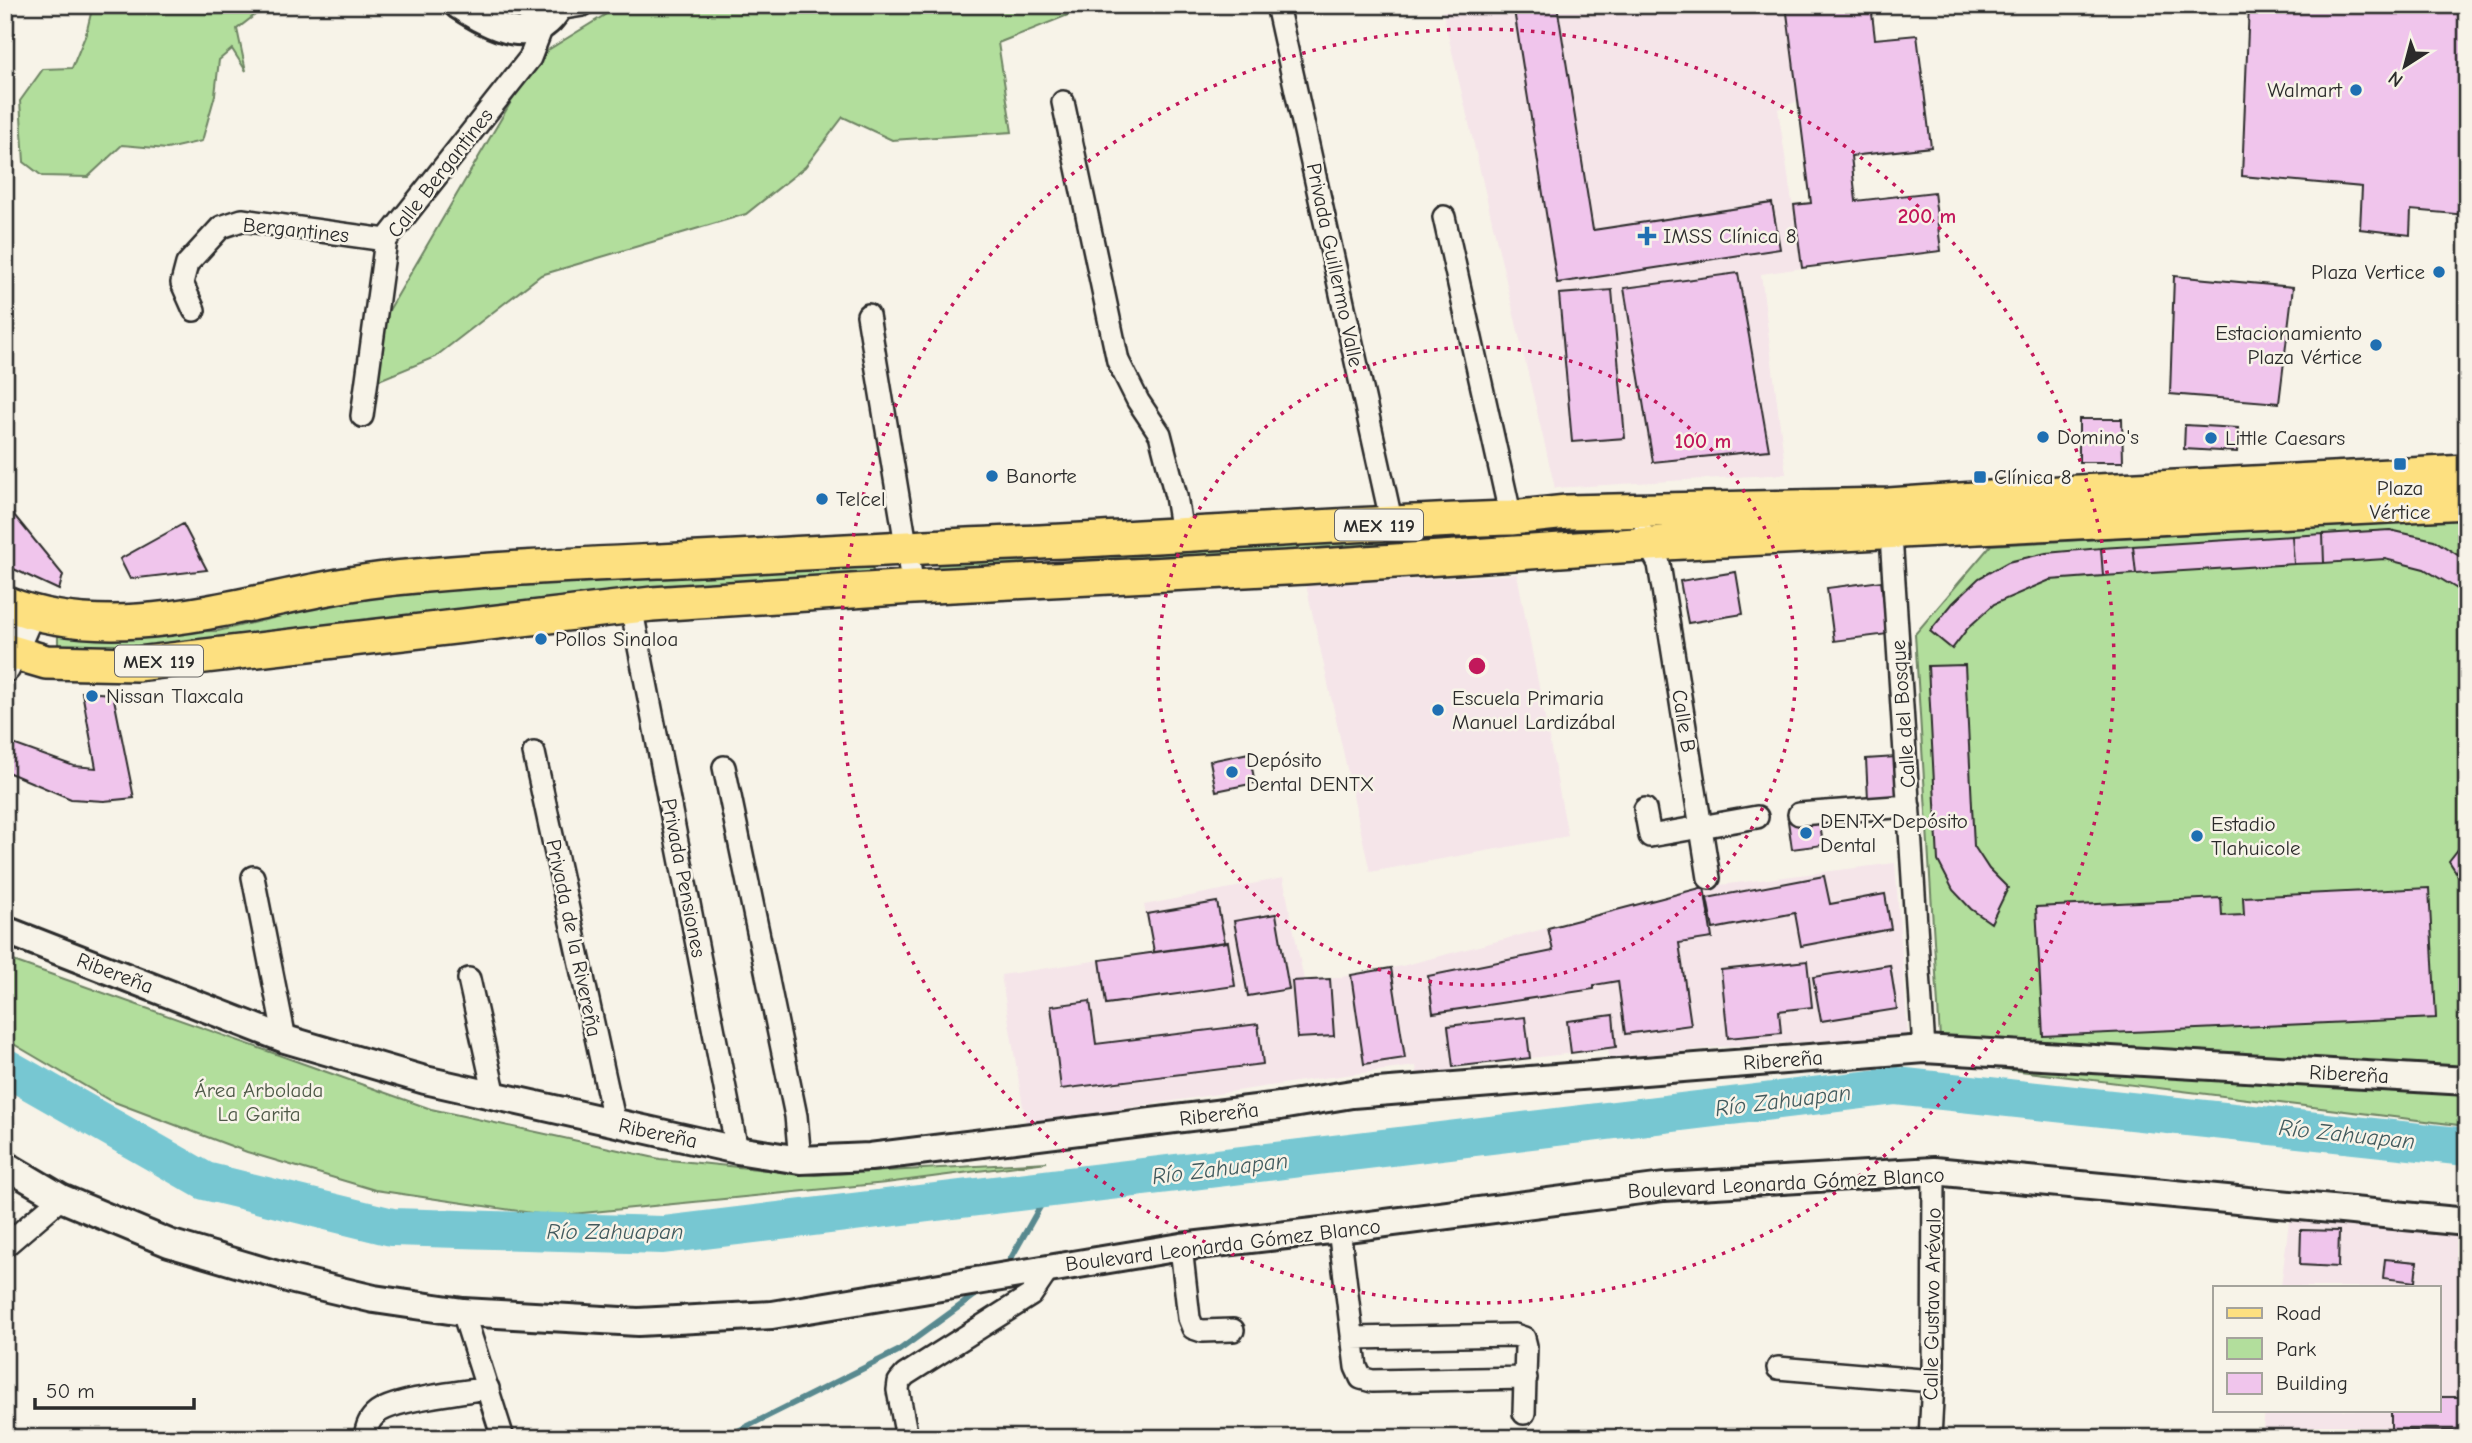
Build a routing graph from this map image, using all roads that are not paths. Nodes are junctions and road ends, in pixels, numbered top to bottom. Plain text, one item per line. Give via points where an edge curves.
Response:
1 (458, 5) edge
2 (1277, 5) edge
3 (561, 11) edge
4 (1063, 102) dead end
5 (1444, 218) dead end
6 (386, 240) junction
7 (194, 310) dead end
8 (867, 315) dead end
9 (362, 416) dead end
10 (2467, 472) edge
11 (2467, 502) edge
12 (1652, 510) junction
13 (1511, 518) junction
14 (1890, 518) junction
15 (1392, 524) junction
16 (1182, 533) junction
17 (906, 548) junction
18 (1657, 551) junction
19 (913, 587) junction
20 (631, 606) junction
21 (17, 608) edge
22 (7, 656) edge
23 (534, 752) dead end
24 (724, 767) dead end
25 (1909, 806) junction
26 (1645, 809) dead end
27 (1799, 814) dead end
28 (1757, 817) dead end
29 (1701, 826) junction
30 (253, 877) dead end
31 (1709, 878) dead end
32 (5, 930) edge
33 (469, 979) dead end
34 (285, 1039) junction
35 (1924, 1049) junction
36 (2467, 1081) edge
37 (495, 1096) junction
38 (615, 1124) junction
39 (737, 1150) junction
40 (800, 1160) junction
41 (5, 1165) edge
42 (1934, 1171) junction
43 (61, 1198) junction
44 (2467, 1222) edge
45 (1339, 1229) junction
46 (5, 1246) edge
47 (1181, 1247) junction
48 (1050, 1268) junction
49 (463, 1312) junction
50 (1233, 1330) dead end
51 (1352, 1338) junction
52 (1778, 1368) dead end
53 (1526, 1378) junction
54 (1933, 1381) junction
55 (488, 1388) junction
56 (1524, 1413) dead end
57 (366, 1438) edge
58 (503, 1438) edge
59 (907, 1438) edge
60 (1930, 1438) edge

1 - 3 street via 484,22 517,33
2 - 15 street, Privada Guillermo Valle
3 - 6 street, Calle Bergantines via 530,58
4 - 16 street via 1118,361 1160,434
5 - 13 street
6 - 7 street, Bergantines via 242,220 221,227 187,264 182,283
6 - 9 street, Calle Bergantines
8 - 17 street
10 - 14 main road, MEX 119 via 2060,493
11 - 14 main road, MEX 119
12 - 13 main road, MEX 119
12 - 14 main road, MEX 119
12 - 18 street, Calle B via 1666,525 1668,536
13 - 15 main road, MEX 119
14 - 18 main road, MEX 119
14 - 25 street, Calle del Bosque
15 - 16 main road, MEX 119
16 - 17 main road, MEX 119
17 - 19 street
17 - 21 main road, MEX 119 via 405,577 223,610 117,621 57,618
18 - 19 main road, MEX 119
18 - 29 street, Calle B
19 - 20 main road, MEX 119
20 - 22 main road, MEX 119 via 137,664 46,662
20 - 39 street, Privada Pensiones
21 - 22 main road
23 - 38 street, Privada de la Rivereña
24 - 40 street via 796,1115
25 - 27 street
25 - 35 street, Calle del Bosque
26 - 29 street via 1650,836
28 - 29 street
29 - 31 street, Calle B
30 - 34 street
32 - 34 street, Ribereña
33 - 37 street
34 - 37 street, Ribereña
35 - 36 street, Ribereña
35 - 40 street, Ribereña via 1352,1094 870,1157
37 - 38 street, Ribereña
38 - 39 street, Ribereña
39 - 40 street, Ribereña
41 - 43 street, Boulevard Leonarda Gómez Blanco
42 - 44 street, Boulevard Leonarda Gómez Blanco
42 - 45 street, Boulevard Leonarda Gómez Blanco via 1664,1187
42 - 54 street, Calle Gustavo Arévalo
43 - 46 street
43 - 49 street, Boulevard Leonarda Gómez Blanco via 169,1244 281,1276 374,1299
45 - 47 street, Boulevard Leonarda Gómez Blanco
45 - 51 street
47 - 48 street, Boulevard Leonarda Gómez Blanco
47 - 50 street via 1193,1328 1202,1332
48 - 49 street, Boulevard Leonarda Gómez Blanco via 772,1315 638,1322
48 - 59 street via 1031,1296 899,1382
49 - 55 street
51 - 53 street via 1361,1378 1372,1381
51 - 53 street via 1515,1335 1524,1338
52 - 54 street
53 - 56 street
54 - 60 street, Calle Gustavo Arévalo
55 - 57 street via 399,1404 376,1413 366,1428
55 - 58 street

